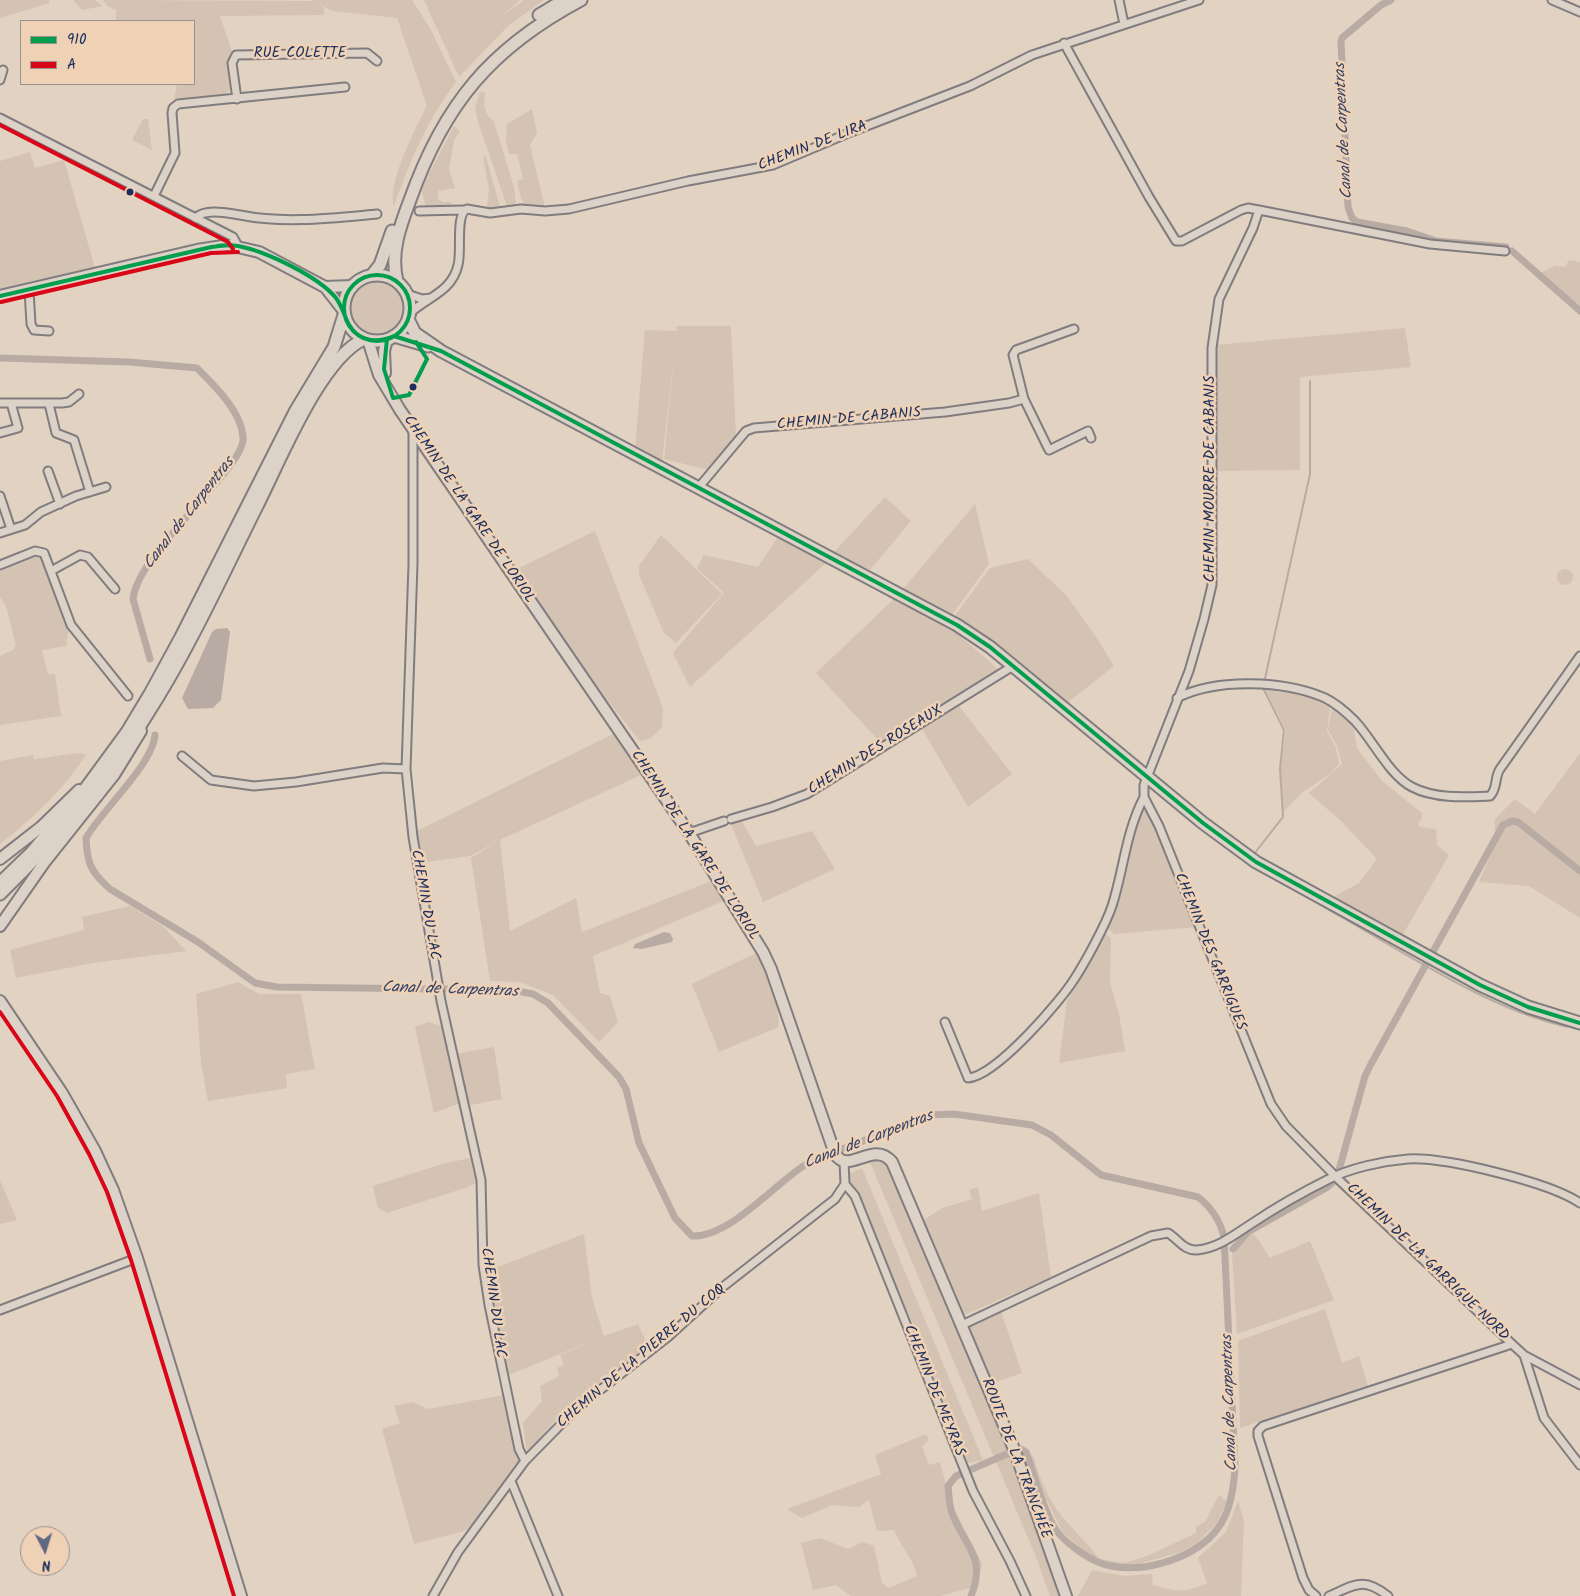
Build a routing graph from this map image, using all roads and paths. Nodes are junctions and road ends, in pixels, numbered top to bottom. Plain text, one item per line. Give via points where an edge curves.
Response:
1 (564, 0) edge
2 (581, 0) edge
3 (1119, 0) edge
4 (1199, 0) edge
5 (1552, 0) edge
6 (1580, 12) edge
7 (1124, 24) junction
8 (1064, 43) junction
9 (377, 61) dead end
10 (3, 70) dead end
11 (0, 80) edge
12 (345, 87) dead end
13 (237, 99) junction
14 (0, 118) edge
15 (154, 196) junction
16 (463, 210) junction
17 (1261, 210) junction
18 (419, 211) dead end
19 (377, 214) dead end
20 (195, 218) junction
21 (238, 246) junction
22 (1505, 251) dead end
23 (372, 275) junction
24 (397, 281) junction
25 (352, 286) junction
26 (325, 287) junction
27 (28, 290) junction
28 (407, 294) junction
29 (0, 296) edge
30 (431, 298) junction
31 (343, 316) junction
32 (409, 316) junction
33 (1074, 329) dead end
34 (48, 331) dead end
35 (390, 338) junction
36 (366, 339) junction
37 (441, 351) junction
38 (388, 389) junction
39 (79, 394) dead end
40 (1024, 399) junction
41 (0, 403) edge
42 (11, 404) junction
43 (49, 404) junction
44 (413, 428) junction
45 (0, 434) edge
46 (1091, 438) dead end
47 (48, 471) dead end
48 (106, 487) dead end
49 (699, 487) junction
50 (90, 492) junction
51 (0, 496) edge
52 (60, 504) junction
53 (11, 529) junction
54 (0, 533) edge
55 (93, 549) dead end
56 (88, 557) junction
57 (0, 565) edge
58 (51, 571) junction
59 (115, 589) dead end
60 (1580, 656) edge
61 (1013, 666) junction
62 (128, 696) dead end
63 (1176, 698) junction
64 (151, 710) junction
65 (182, 756) dead end
66 (108, 758) junction
67 (406, 769) junction
68 (1146, 776) junction
69 (1144, 797) junction
70 (689, 833) junction
71 (0, 858) edge
72 (0, 883) edge
73 (0, 894) edge
74 (0, 926) edge
75 (0, 1000) edge
76 (945, 1022) dead end
77 (1580, 1023) edge
78 (1286, 1126) joint
79 (844, 1161) junction
80 (1336, 1176) junction
81 (845, 1184) junction
82 (1580, 1203) edge
83 (138, 1258) junction
84 (0, 1310) edge
85 (961, 1324) junction
86 (1512, 1344) junction
87 (1524, 1354) junction
88 (1580, 1385) edge
89 (525, 1462) junction
90 (1580, 1465) edge
91 (511, 1481) junction
92 (241, 1596) edge
93 (433, 1596) edge
94 (558, 1596) edge
95 (1026, 1596) edge
96 (1066, 1596) edge
97 (1316, 1596) edge
98 (1329, 1596) edge
99 (1388, 1596) edge

1 - 23 main road via 499,46 445,107 418,158 386,252
2 - 24 main road via 525,34 482,72 452,110 433,143 408,206 395,251
3 - 7 street
4 - 7 street, CHEMIN DE LIRA
5 - 6 street
7 - 8 street, CHEMIN DE LIRA
8 - 16 street, CHEMIN DE LIRA via 970,86 774,165 569,209
8 - 17 street via 1176,242 1241,210
9 - 13 street, RUE COLETTE via 367,53 236,55 232,63
10 - 11 street
12 - 13 street
13 - 15 street via 188,102 173,108 175,153
14 - 15 street
15 - 20 street
16 - 18 street, CHEMIN DE LIRA
16 - 30 street via 456,274 445,289
17 - 22 street via 1430,244
17 - 63 street, CHEMIN MOURRE DE CABANIS via 1218,306 1211,378 1212,585 1188,671
19 - 20 street via 262,218 209,213
20 - 21 street via 233,237
21 - 26 street via 259,252
21 - 27 street via 210,247
23 - 24 main road
23 - 25 main road
24 - 28 main road
25 - 26 street
25 - 31 main road via 344,301
26 - 31 street
27 - 29 street
27 - 34 street via 31,324 34,330
28 - 30 street
28 - 32 main road
30 - 32 street
31 - 36 main road via 349,327
31 - 66 main road via 334,347 296,410 166,667
32 - 35 main road via 400,332
32 - 37 main road via 415,333
33 - 40 street via 1016,350 1013,355
35 - 36 main road
35 - 37 main road
35 - 38 street, CHEMIN DE LA GARE DE LORIOL via 383,357
36 - 38 street, CHEMIN DE LA GARE DE LORIOL
36 - 64 main road via 353,345 338,360 310,400
37 - 49 main road
38 - 44 street, CHEMIN DE LA GARE DE LORIOL
39 - 43 street via 69,402
40 - 46 street via 1049,450 1088,430
40 - 49 street, CHEMIN DE CABANIS via 945,412 754,428 746,432
41 - 42 street
42 - 43 street
42 - 45 street via 18,428
43 - 50 street via 56,433 74,440
44 - 67 street, CHEMIN DU LAC via 413,564
44 - 70 street, CHEMIN DE LA GARE DE LORIOL
47 - 52 street
48 - 50 street
49 - 61 main road via 957,625
50 - 52 street
51 - 53 street
52 - 53 street via 40,512 25,525
53 - 54 street
55 - 56 street
56 - 58 street via 80,555
56 - 59 street
57 - 58 street via 35,551 44,553
58 - 62 street via 70,625
60 - 63 street via 1496,775 1496,787 1490,796 1439,795 1410,786 1354,720 1317,695 1270,684 1212,687
61 - 68 main road
61 - 70 street, CHEMIN DES ROSEAUX via 807,794
63 - 68 street, CHEMIN MOURRE DE CABANIS
64 - 73 main road via 94,790 33,862
64 - 74 street via 135,744 114,775 44,863
65 - 67 street via 211,780 254,786 383,768
66 - 71 street via 57,812
66 - 72 main road via 51,829
67 - 89 street, CHEMIN DU LAC via 413,837 439,988 481,1180 483,1265 489,1305 517,1440
68 - 69 street
68 - 77 main road via 1256,862 1480,985 1528,1008
69 - 76 street via 1122,858 1112,907 1075,979 1029,1035 997,1062 968,1078
69 - 78 street, CHEMIN DES GARRIGUES via 1159,826 1271,1104
70 - 79 street, CHEMIN DE LA GARE DE LORIOL via 763,952 834,1151
75 - 83 street via 57,1086 91,1145 116,1197
78 - 80 street, CHEMIN DE LA GARRIGUE NORD
79 - 81 street
79 - 85 street via 883,1154 892,1162
80 - 82 street via 1389,1161 1410,1159 1536,1183
80 - 85 street via 1227,1241 1191,1250 1168,1233 1151,1236
80 - 86 street, CHEMIN DE LA GARRIGUE NORD
81 - 89 street, CHEMIN DE LA PIERRE DU COQ via 842,1192 822,1210 724,1286 668,1338 577,1408
81 - 95 street, CHEMIN DE MEYRAS via 854,1196 980,1506
83 - 84 street
83 - 92 street
85 - 96 street, ROUTE DE LA TRANCHÉE via 1015,1452
86 - 87 street, CHEMIN DE LA GARRIGUE NORD
86 - 97 street via 1263,1426 1258,1431 1303,1578
87 - 88 street, CHEMIN DE LA GARRIGUE NORD
87 - 90 street via 1544,1418
89 - 91 street, CHEMIN DE LA PIERRE DU COQ
91 - 93 street, CHEMIN DE LA PIERRE DU COQ via 458,1552
91 - 94 street
98 - 99 street via 1364,1583 1372,1584

